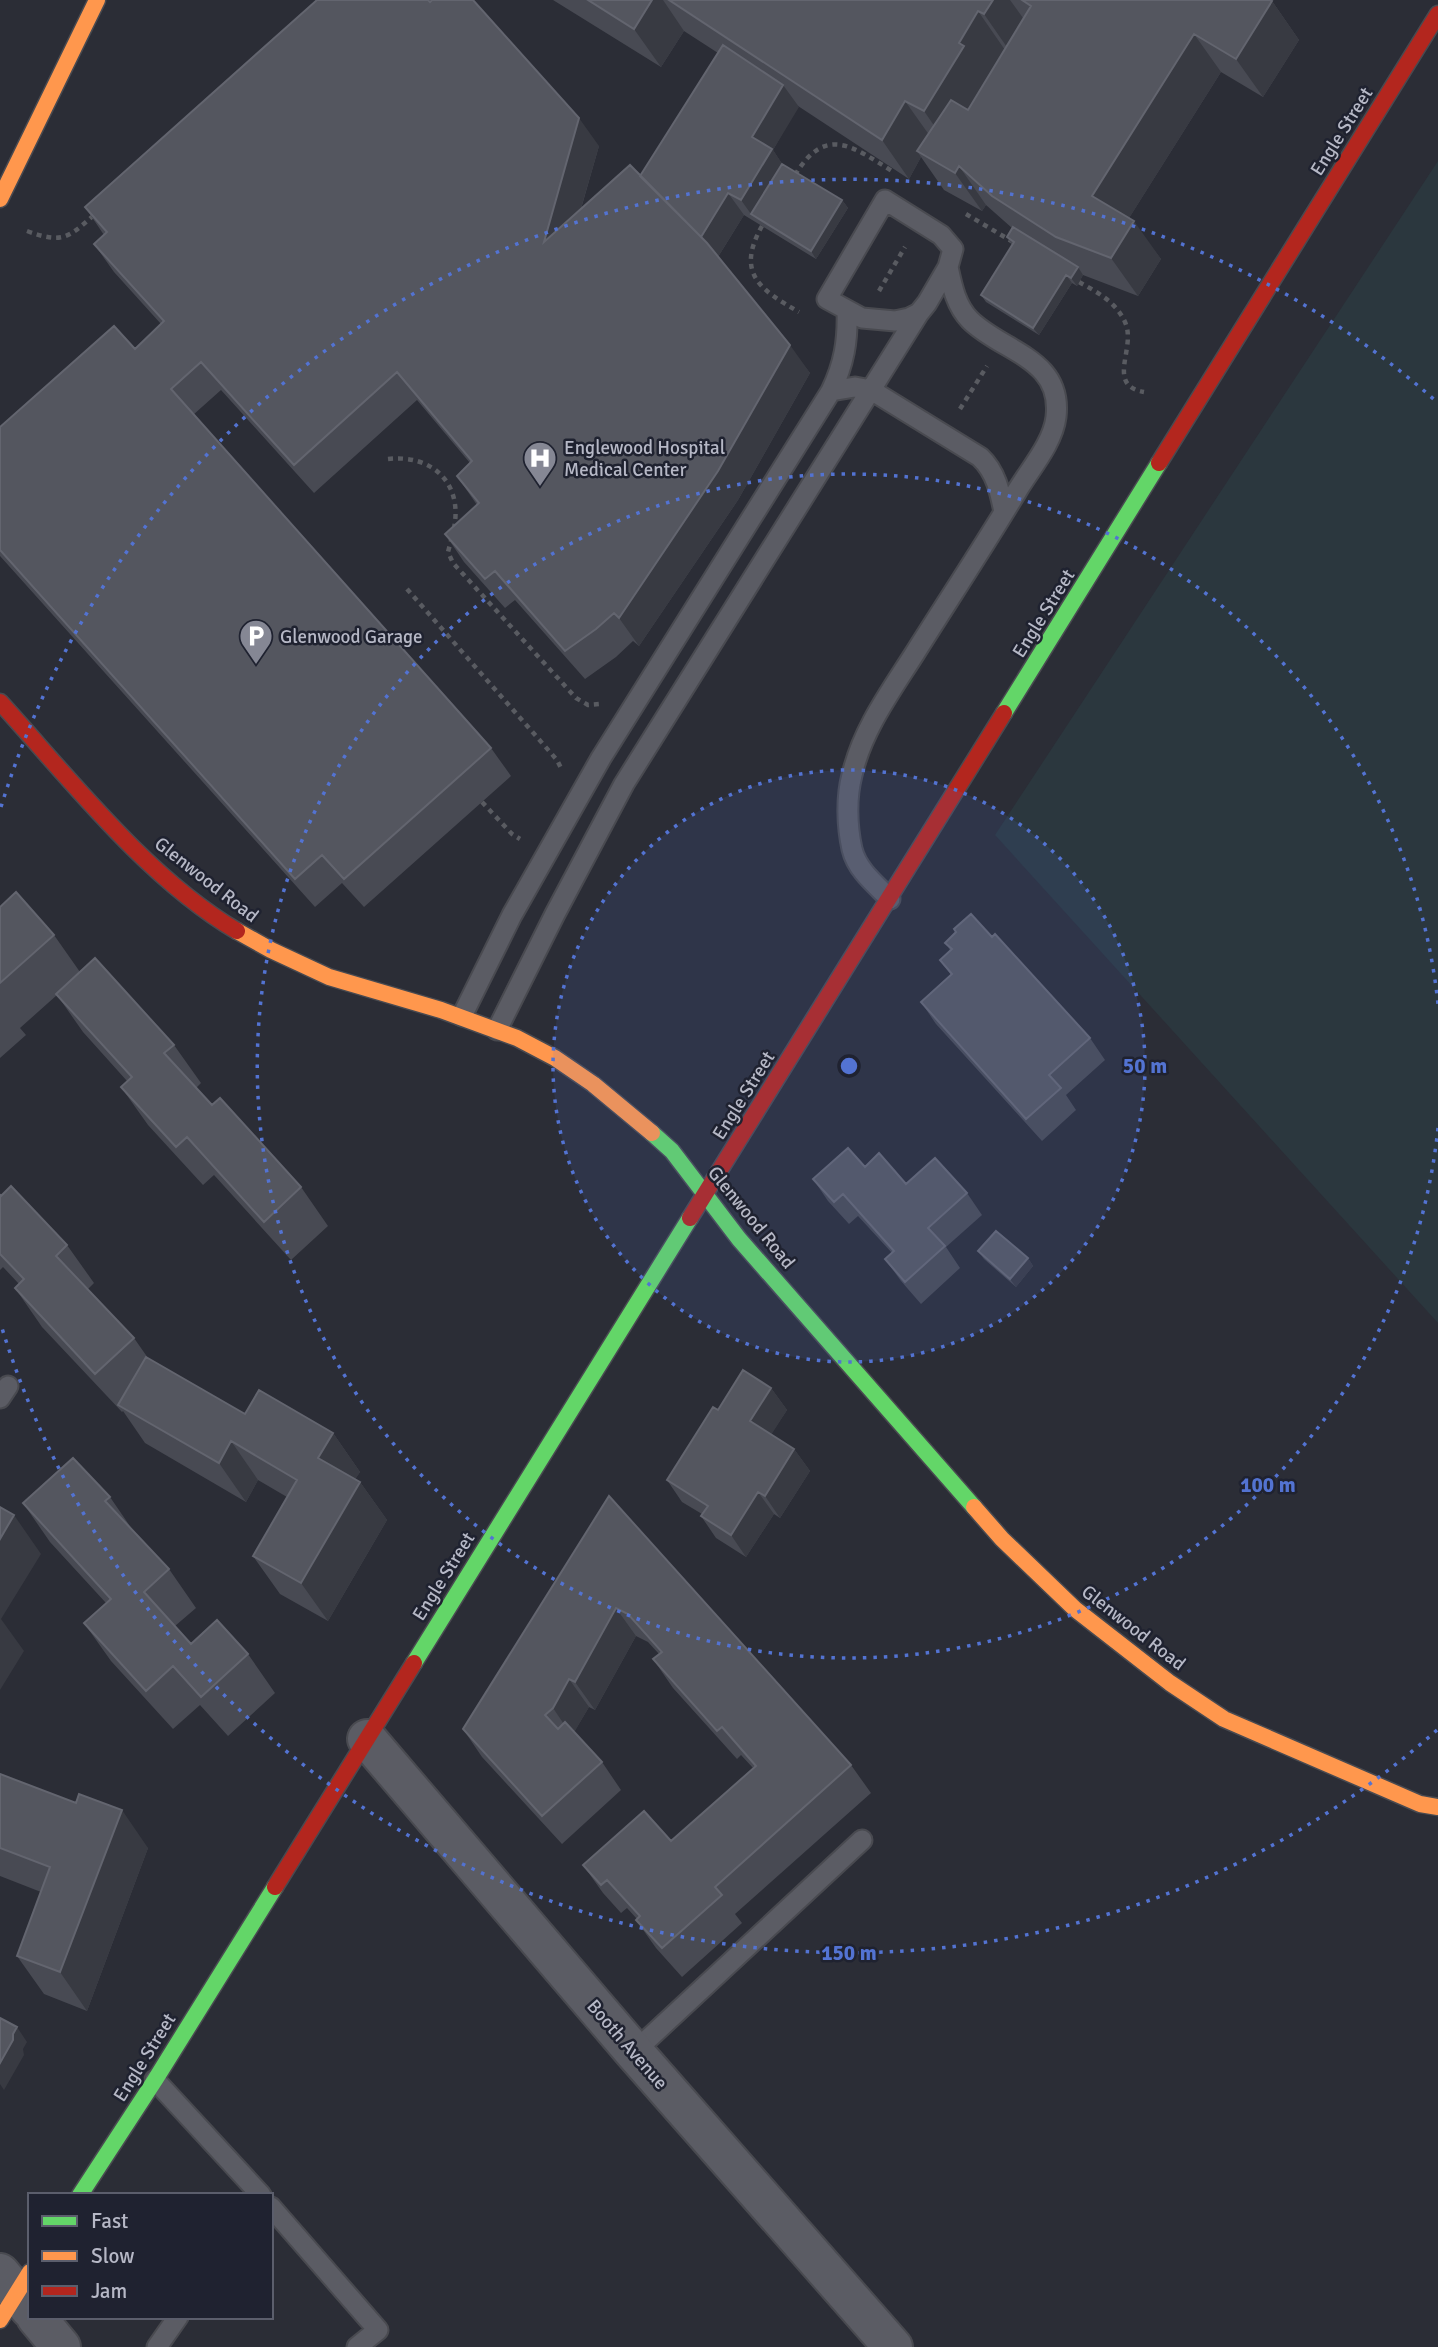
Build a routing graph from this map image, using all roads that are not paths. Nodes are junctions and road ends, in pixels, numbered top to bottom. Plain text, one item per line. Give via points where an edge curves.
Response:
1 (97, 0) edge
2 (1438, 14) edge
3 (0, 199) edge
4 (948, 267) junction
5 (847, 312) junction
6 (919, 313) junction
7 (871, 390) junction
8 (831, 391) junction
9 (1004, 512) junction
10 (0, 702) edge
11 (890, 899) junction
12 (462, 1016) junction
13 (497, 1030) junction
14 (706, 1194) junction
15 (367, 1739) junction
16 (1438, 1807) edge
17 (862, 1840) dead end
18 (634, 2052) junction
19 (155, 2080) junction
20 (81, 2193) edge
21 (259, 2193) edge
22 (273, 2209) edge
23 (37, 2319) edge
24 (177, 2319) edge
25 (61, 2347) edge
26 (157, 2347) edge
27 (357, 2347) edge
28 (893, 2347) edge

1 - 3 main road
2 - 11 main road, Engle Street
4 - 5 lane via 953,249 949,242 885,200 827,299
4 - 6 lane
4 - 9 lane via 960,308 971,321 1041,367 1056,400 1050,436
5 - 6 lane via 895,321
5 - 8 lane via 846,355
6 - 7 lane
7 - 8 lane
7 - 9 lane via 981,457 990,467
7 - 13 lane via 624,784
8 - 12 lane via 601,758 512,915
9 - 11 lane via 871,723 852,775 848,826 853,851 863,872
10 - 12 main road, Glenwood Road via 133,848 226,924 329,977
11 - 14 main road, Engle Street
12 - 13 main road, Glenwood Road
13 - 14 main road, Glenwood Road via 555,1058 603,1092 660,1139
14 - 15 main road, Engle Street
14 - 16 main road, Glenwood Road via 738,1239 1002,1539 1074,1609 1224,1719 1420,1804
15 - 18 street, Booth Avenue
15 - 19 main road, Engle Street
17 - 18 lane
18 - 28 street, Booth Avenue
19 - 20 main road, Engle Street
19 - 21 lane
22 - 27 lane via 378,2330
23 - 25 street
24 - 26 lane

